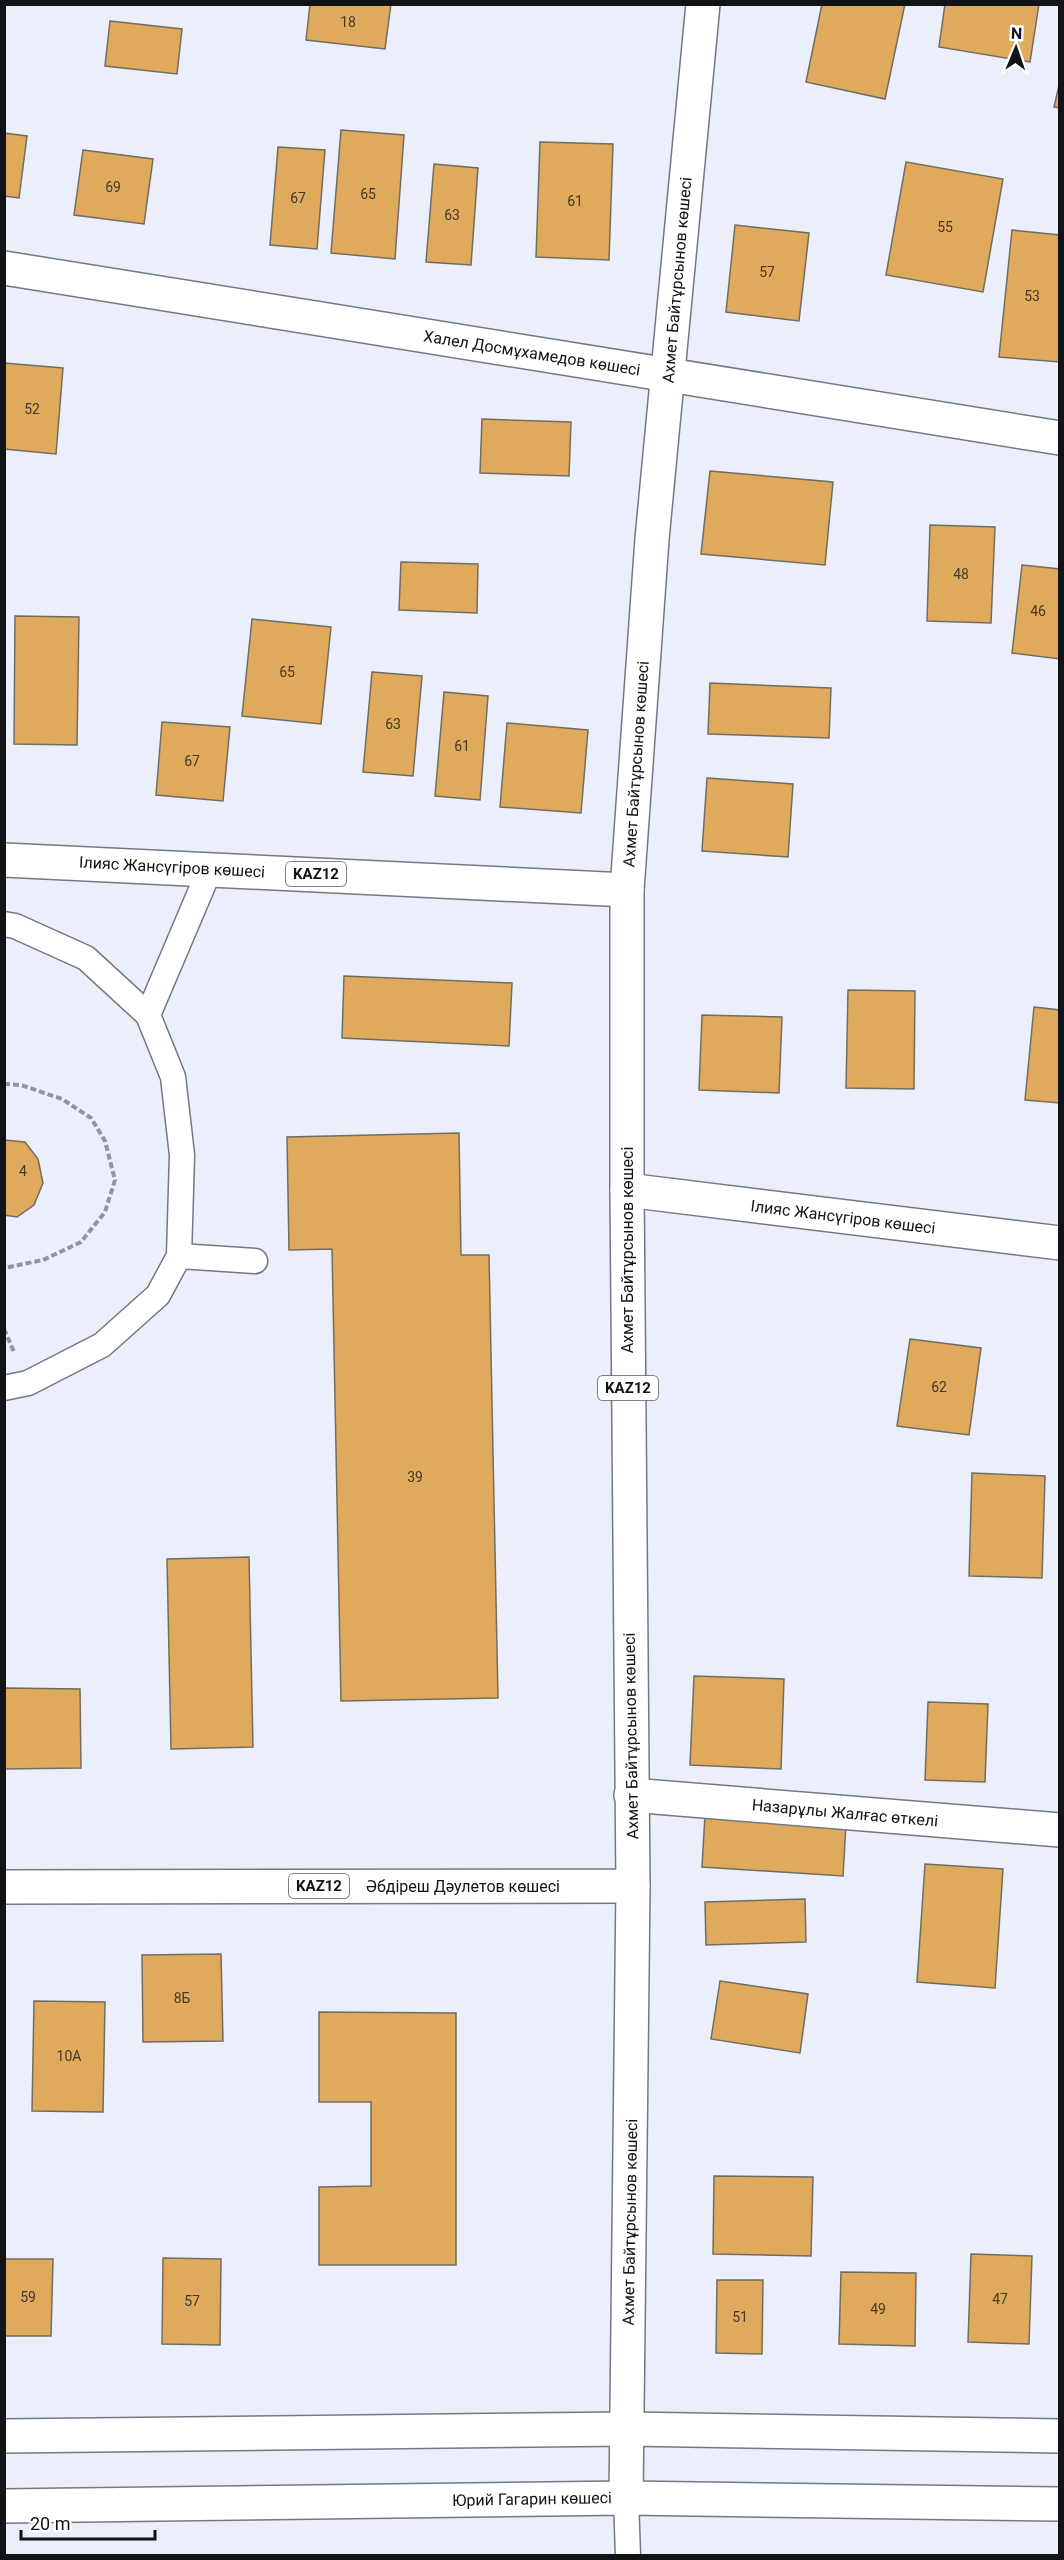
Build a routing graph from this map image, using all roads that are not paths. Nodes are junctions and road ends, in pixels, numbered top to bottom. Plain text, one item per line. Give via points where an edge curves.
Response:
1 (703, 4) edge
2 (4, 268) edge
3 (668, 375) junction
4 (1059, 438) edge
5 (4, 860) edge
6 (210, 869) junction
7 (627, 890) junction
8 (4, 924) edge
9 (148, 1015) junction
10 (627, 1190) junction
11 (1059, 1243) edge
12 (179, 1256) junction
13 (255, 1261) dead end
14 (4, 1388) edge
15 (631, 1795) junction
16 (1059, 1830) edge
17 (633, 1886) junction
18 (4, 1887) edge
19 (628, 2429) junction
20 (4, 2436) edge
21 (1059, 2436) edge
22 (626, 2498) junction
23 (1059, 2504) edge
24 (4, 2506) edge
25 (627, 2556) edge

1 - 3 street, Ахмет Байтұрсынов көшесі
2 - 3 street, Халел Досмұхамедов көшесі
3 - 4 street, Халел Досмұхамедов көшесі
3 - 7 street, Ахмет Байтұрсынов көшесі
5 - 6 street, Ілияс Жансүгіров көшесі / KAZ12
6 - 7 street, Ілияс Жансүгіров көшесі / KAZ12
6 - 9 lane
7 - 10 street, Ахмет Байтұрсынов көшесі / KAZ12
8 - 9 lane via 86,958
9 - 12 lane via 173,1077 182,1155
10 - 11 street, Ілияс Жансүгіров көшесі
10 - 15 street, Ахмет Байтұрсынов көшесі / KAZ12
12 - 13 lane
12 - 14 lane via 158,1296 102,1345 28,1383
15 - 16 street, Назарұлы Жалғас өткелі
15 - 17 street, Ахмет Байтұрсынов көшесі / KAZ12
17 - 18 street, Әбдіреш Дәулетов көшесі / KAZ12
17 - 19 street, Ахмет Байтұрсынов көшесі
19 - 20 street
19 - 21 street
19 - 22 street, Ахмет Байтұрсынов көшесі
22 - 23 street, Юрий Гагарин көшесі
22 - 24 street, Юрий Гагарин көшесі
22 - 25 lane

